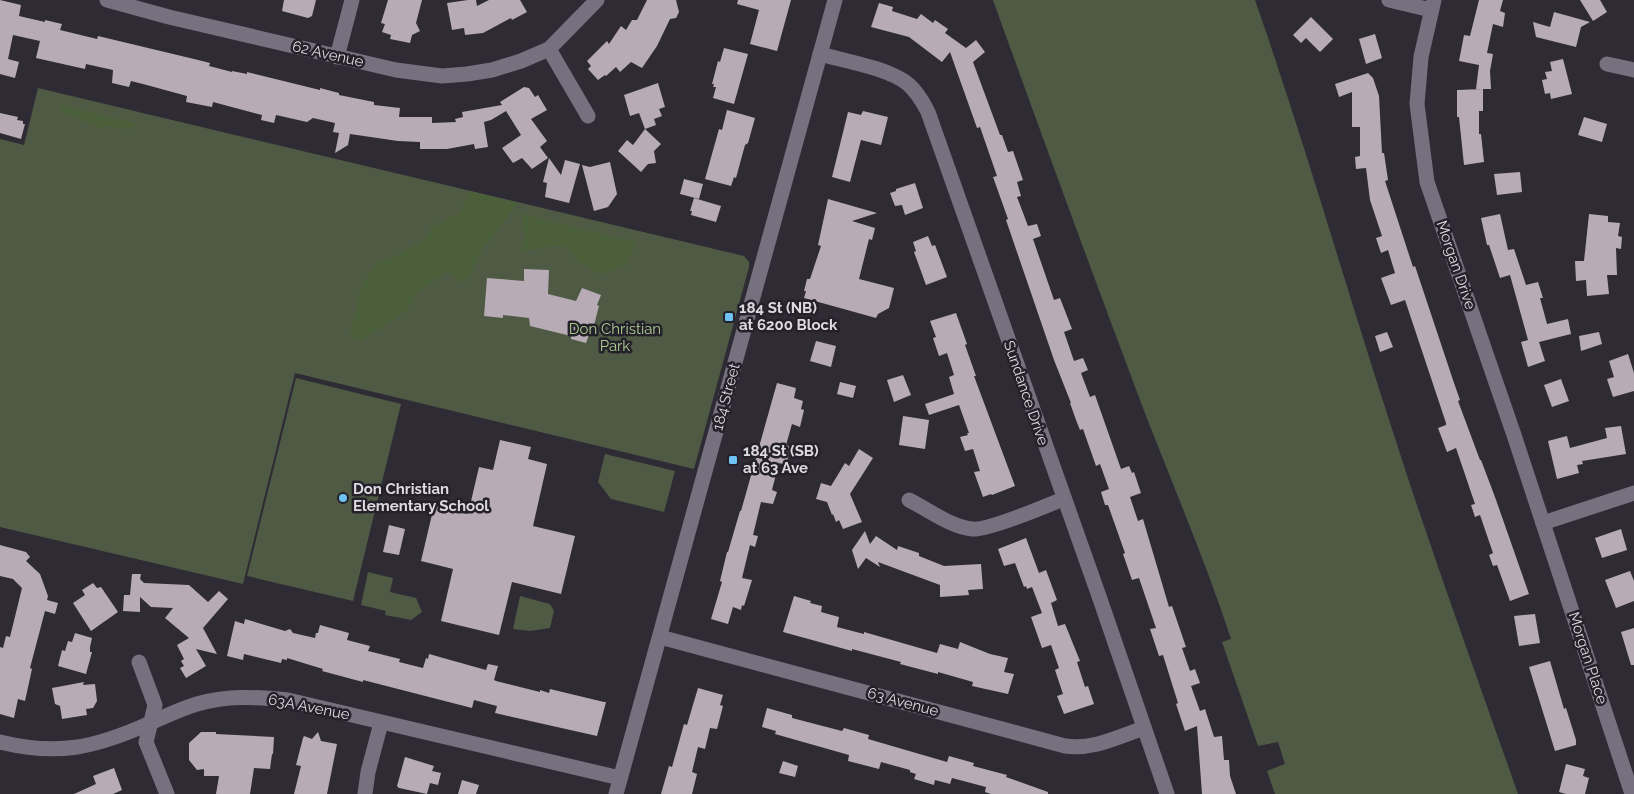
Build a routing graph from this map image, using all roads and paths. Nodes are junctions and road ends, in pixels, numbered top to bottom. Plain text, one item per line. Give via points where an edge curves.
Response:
1 (107, 0) edge
2 (352, 0) edge
3 (598, 0) edge
4 (835, 0) edge
5 (1389, 0) edge
6 (1432, 5) edge
7 (549, 50) junction
8 (820, 54) junction
9 (337, 56) junction
10 (1607, 64) dead end
11 (1634, 70) edge
12 (588, 116) dead end
13 (1634, 493) edge
14 (1063, 499) junction
15 (909, 500) dead end
16 (1543, 523) junction
17 (660, 637) junction
18 (139, 662) dead end
19 (151, 723) junction
20 (381, 723) junction
21 (1144, 728) junction
22 (0, 742) edge
23 (620, 778) junction
24 (167, 794) edge
25 (365, 794) edge
26 (616, 794) edge
27 (1166, 794) edge
28 (1632, 794) edge

1 - 9 street, 62 Avenue
2 - 9 street
3 - 7 street
4 - 8 street, 184 Street
5 - 6 street
6 - 16 street, Morgan Drive via 1421,57 1417,104 1427,182
7 - 9 street, 62 Avenue via 492,70 442,76 396,70
7 - 12 street
8 - 14 street, Sundance Drive via 893,74 923,102
8 - 17 street, 184 Street
10 - 11 street
13 - 16 street
14 - 15 street via 973,530 956,525
14 - 21 street, Sundance Drive
16 - 28 street, Morgan Place
17 - 21 street, 63 Avenue via 1065,746 1092,746
17 - 23 street, 184 Street
18 - 19 street via 155,706
19 - 20 street, 63A Avenue via 197,704 247,697 288,700
19 - 22 street, 63A Avenue via 112,739 68,749 42,749
19 - 24 street via 146,742
20 - 23 street, 63A Avenue
20 - 25 street
21 - 27 street, Sundance Drive
23 - 26 street, 184 Street

